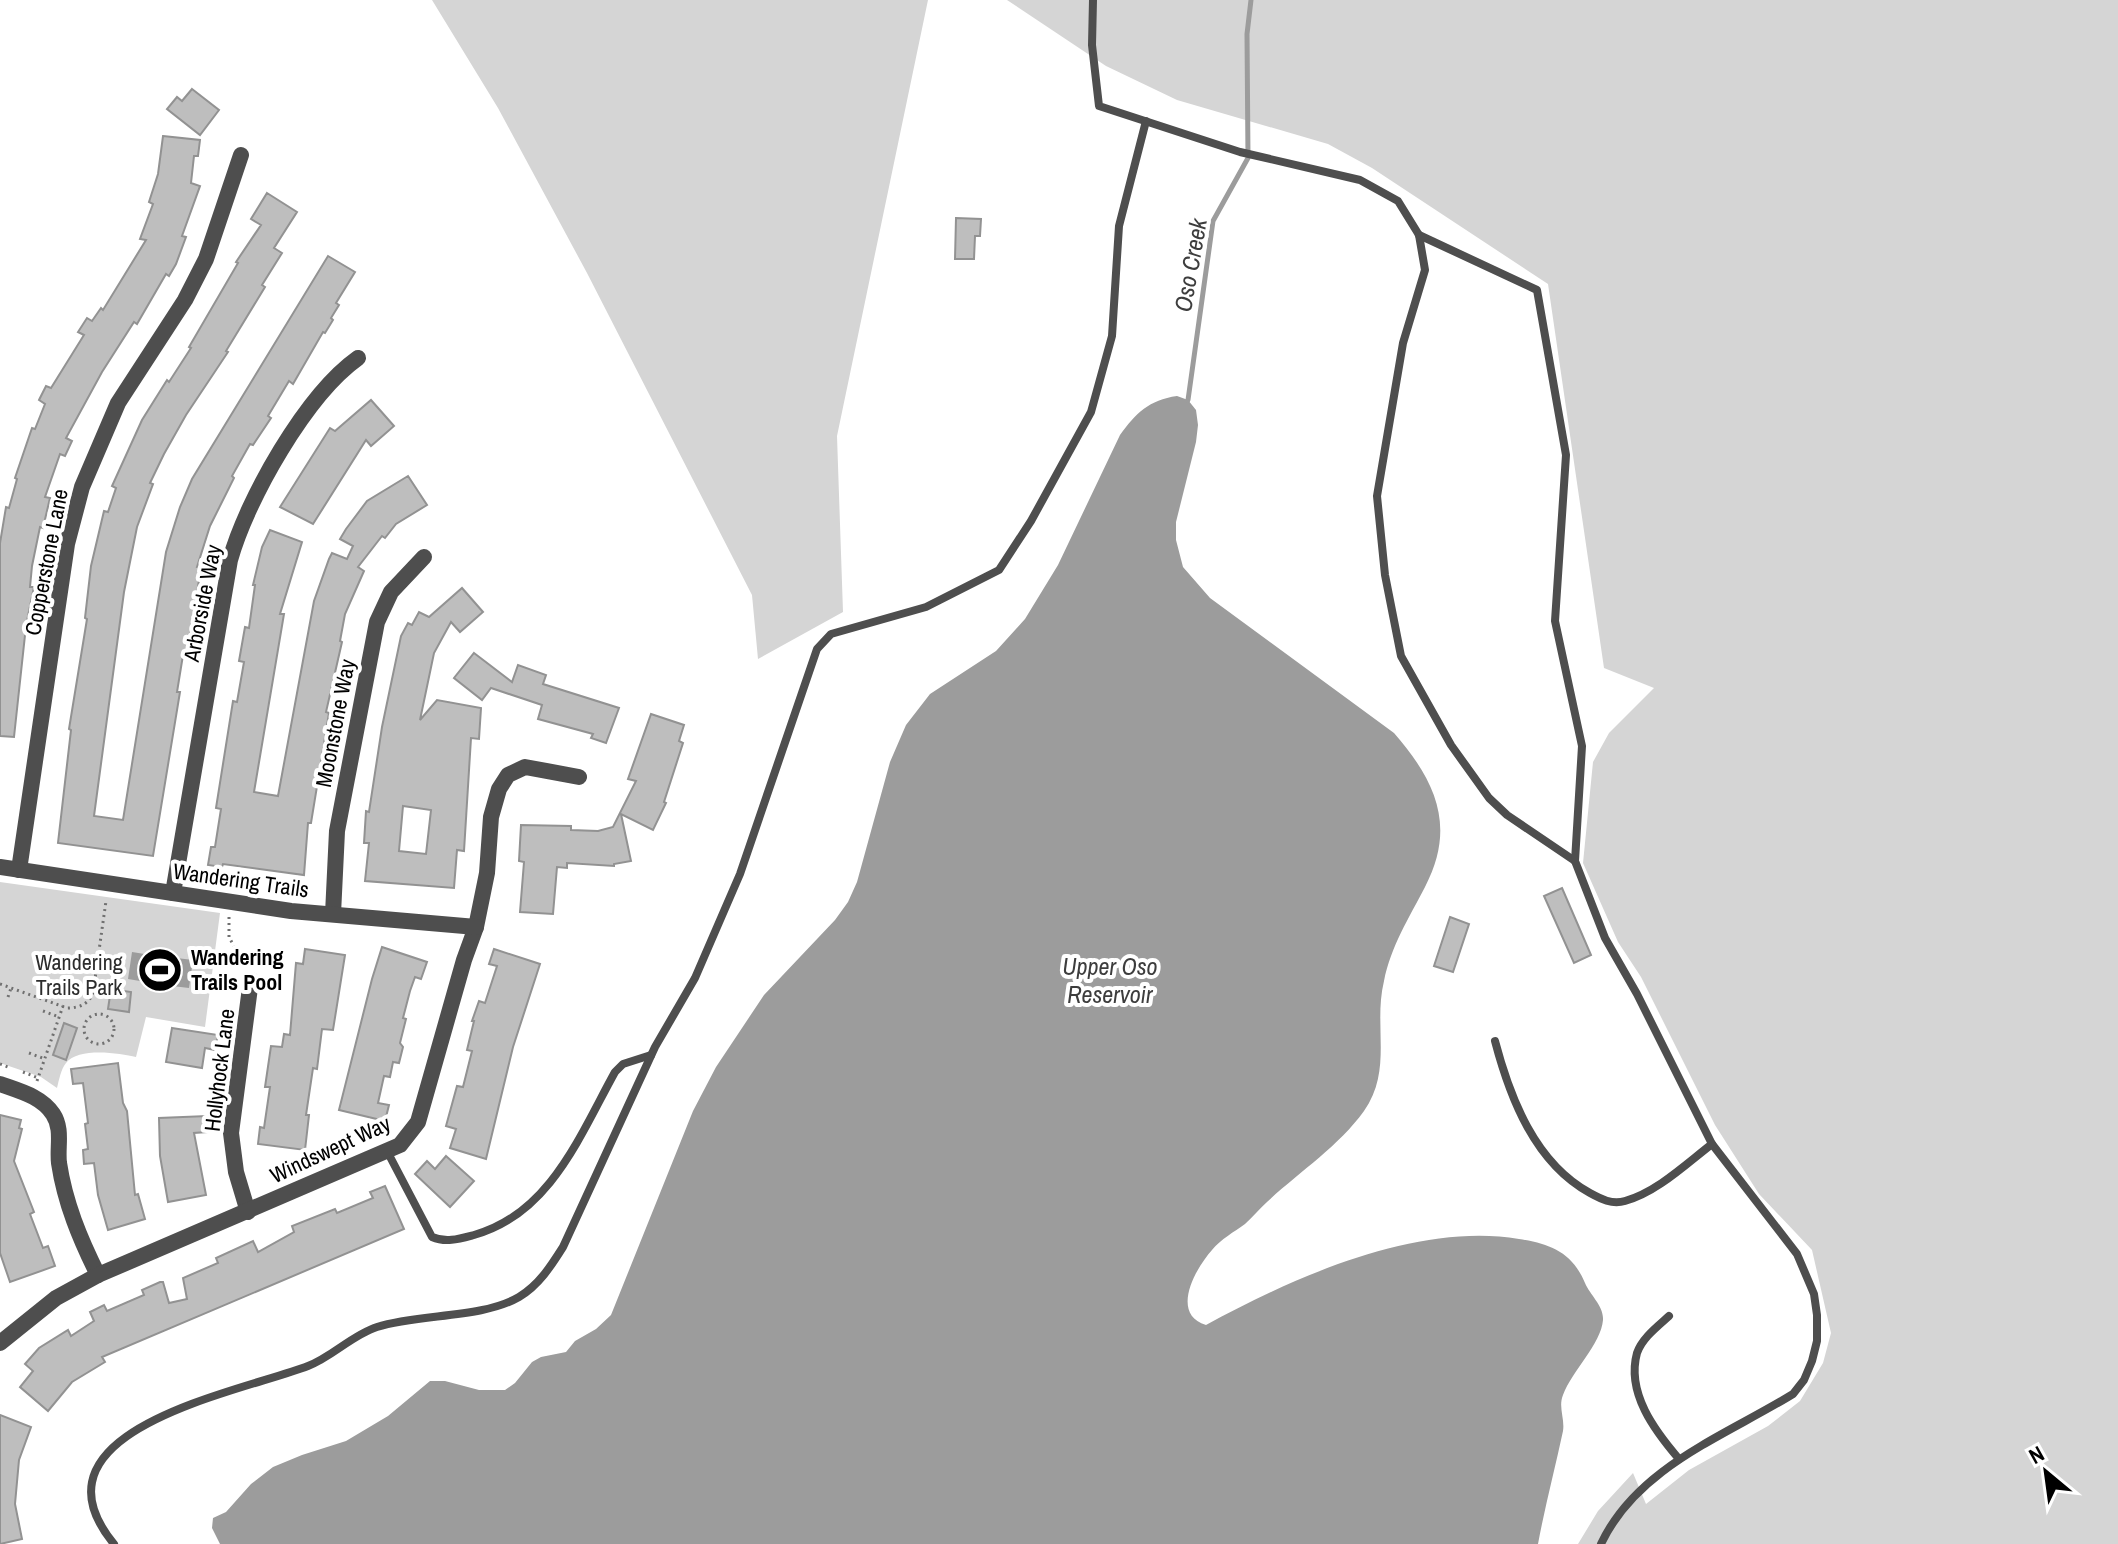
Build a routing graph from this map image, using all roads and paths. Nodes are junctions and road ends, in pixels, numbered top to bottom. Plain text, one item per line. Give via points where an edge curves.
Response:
1 (1093, 0) edge
2 (1146, 121) junction
3 (241, 155) dead end
4 (1419, 235) junction
5 (358, 358) dead end
6 (424, 557) dead end
7 (579, 777) dead end
8 (1575, 861) junction
9 (0, 867) edge
10 (19, 870) junction
11 (109, 883) junction
12 (173, 893) junction
13 (333, 914) junction
14 (229, 916) dead end
15 (476, 927) junction
16 (98, 961) junction
17 (113, 964) dead end
18 (251, 980) joint
19 (0, 984) edge
20 (11, 988) junction
21 (8, 997) dead end
22 (63, 1006) junction
23 (43, 1011) dead end
24 (59, 1017) junction
25 (84, 1034) joint
26 (1495, 1041) dead end
27 (29, 1053) dead end
28 (651, 1055) junction
29 (45, 1059) junction
30 (0, 1084) edge
31 (31, 1096) junction
32 (1712, 1144) junction
33 (386, 1150) junction
34 (248, 1212) junction
35 (98, 1275) junction
36 (1669, 1316) dead end
37 (0, 1343) edge
38 (1679, 1459) junction
39 (114, 1544) edge
40 (1601, 1544) edge

1 - 2 lane via 1099,106
2 - 4 lane via 1240,152 1360,180 1398,201
2 - 28 lane via 1119,226 1112,336 1091,412 999,570 926,607 831,634 817,649 740,874 695,978
3 - 10 street, Copperstone Lane via 206,259 118,403 82,487 67,544
4 - 8 lane via 1425,270 1403,343 1377,496 1401,656 1451,745 1489,798
4 - 8 lane via 1537,290 1566,455 1555,621 1582,746
5 - 12 street, Arborside Way via 339,372 302,419 239,530
6 - 13 street, Moonstone Way via 391,592 377,622 337,831
7 - 15 street, Windswept Way via 525,767 508,775 491,817
8 - 32 lane via 1605,938
9 - 10 street, Wandering Trails
10 - 11 street, Wandering Trails
11 - 12 street, Wandering Trails
11 - 16 path
12 - 13 street, Wandering Trails
13 - 15 street, Wandering Trails
14 - 18 path via 229,937
15 - 33 street, Windswept Way via 418,1122 400,1145
16 - 17 path
16 - 22 path via 92,997 79,1007
18 - 34 street, Hollyhock Lane via 231,1133
19 - 20 path
20 - 21 path
20 - 22 path
22 - 24 path
23 - 24 path
24 - 29 path
25 - 25 path via 87,1019 96,1014 110,1018 114,1027 113,1037 100,1044
26 - 32 lane via 1528,1130 1572,1182 1602,1200 1614,1203 1640,1195
27 - 29 path
28 - 33 lane via 615,1072 563,1167 543,1192 521,1213 480,1233 452,1241 432,1237
28 - 39 lane via 563,1247 533,1287 498,1306 373,1328 311,1365 190,1403 118,1440 93,1475 92,1502 101,1528
29 - 31 path
30 - 31 street
31 - 35 street via 57,1122 59,1162 71,1213
32 - 38 lane via 1797,1254 1814,1294 1817,1341 1793,1394
33 - 34 street, Windswept Way
34 - 35 street, Windswept Way
35 - 37 street, Windswept Way via 56,1298
36 - 38 lane via 1637,1352 1636,1372 1643,1409
38 - 40 lane via 1632,1499

